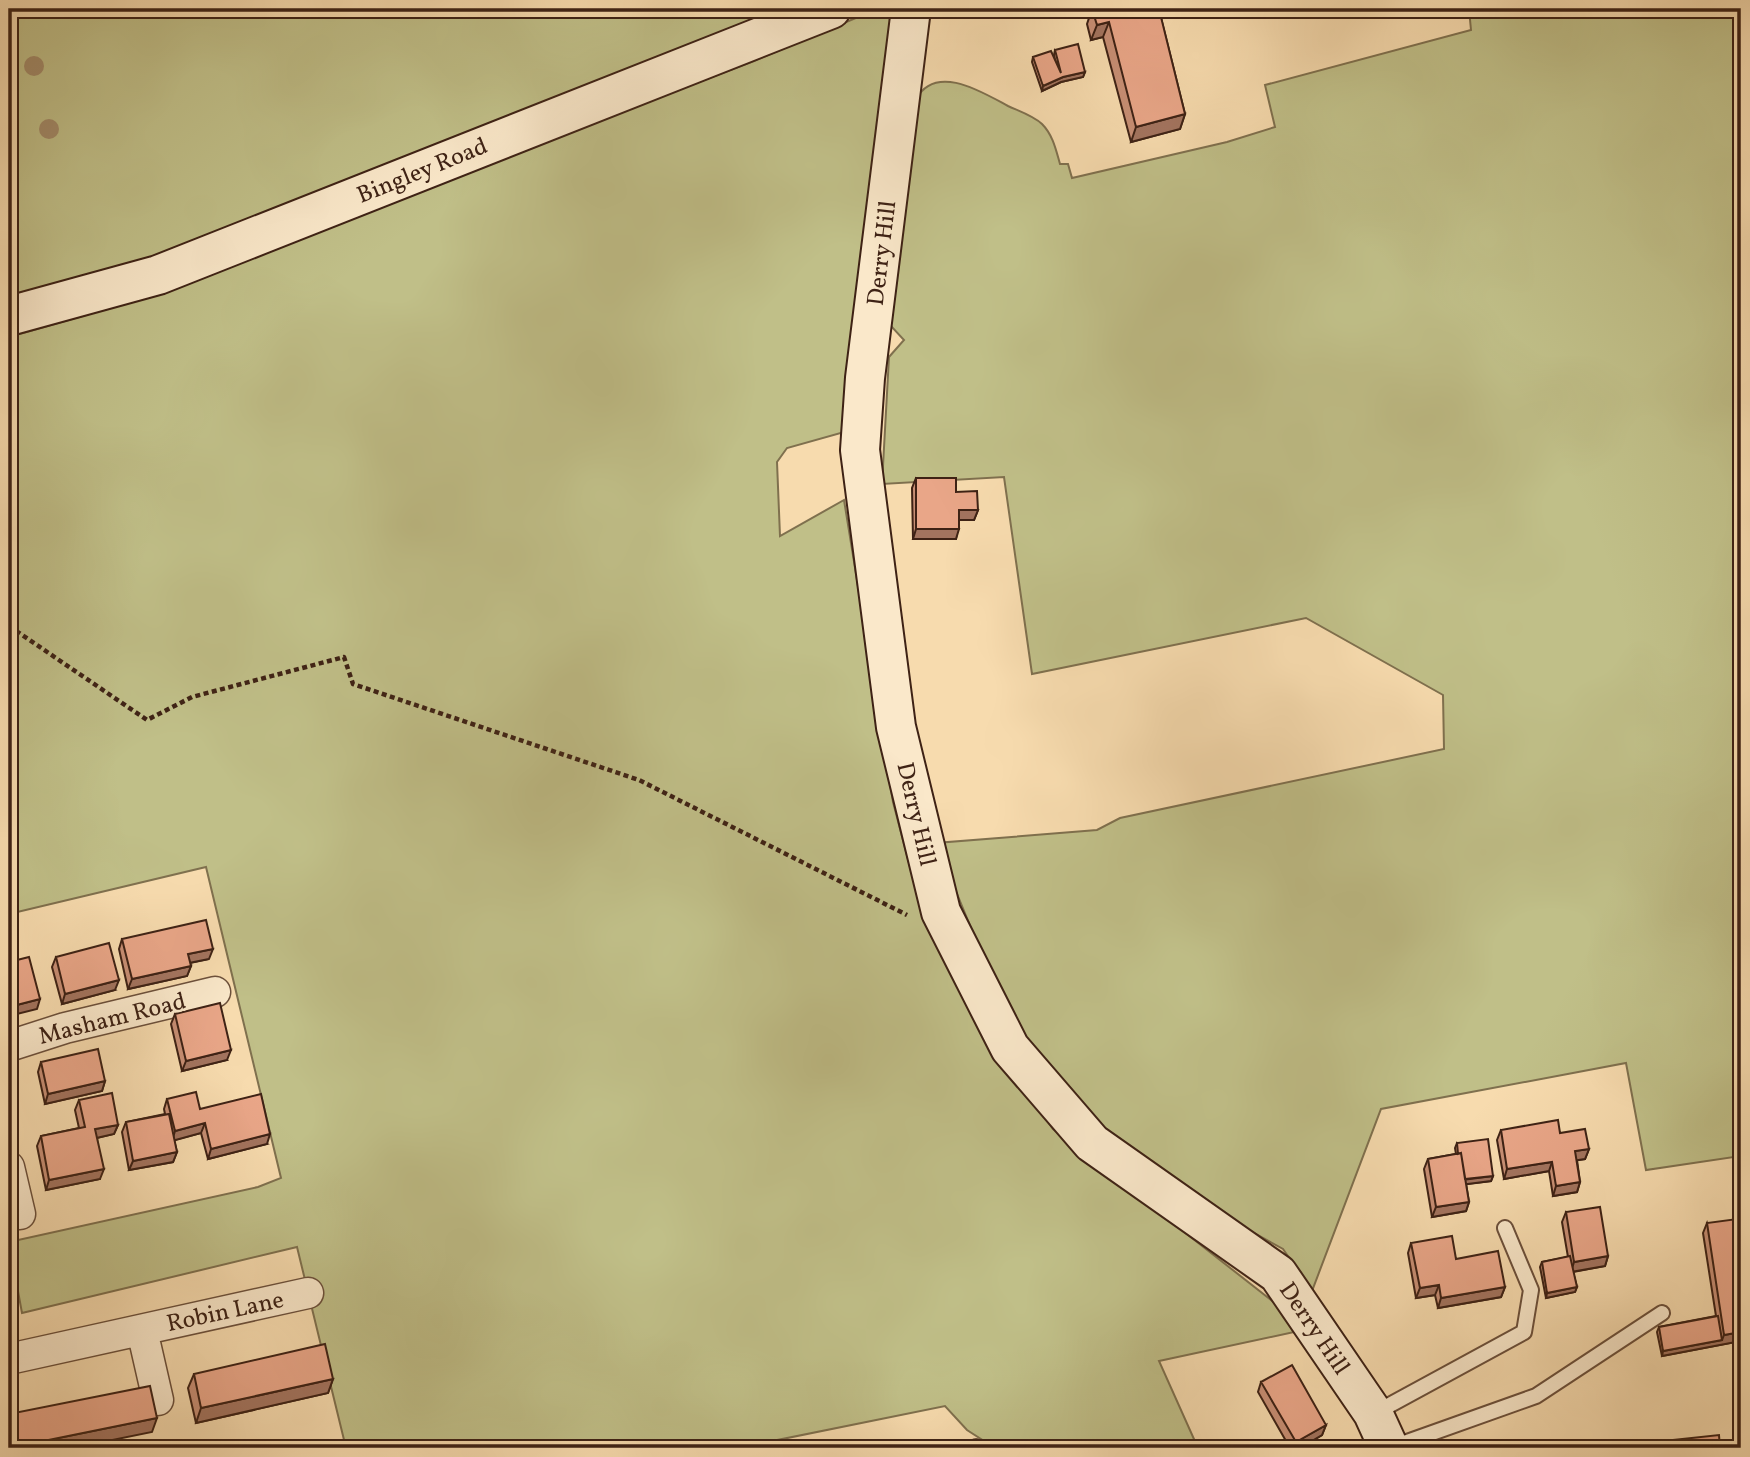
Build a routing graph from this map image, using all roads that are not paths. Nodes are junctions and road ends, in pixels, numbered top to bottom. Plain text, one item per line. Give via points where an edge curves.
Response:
1 (831, 9) edge
2 (911, 9) edge
3 (9, 316) edge
4 (215, 992) dead end
5 (9, 1046) edge
6 (9, 1167) edge
7 (20, 1214) dead end
8 (1505, 1228) dead end
9 (308, 1293) dead end
10 (1662, 1312) dead end
11 (142, 1330) junction
12 (9, 1359) edge
13 (158, 1400) dead end
14 (1373, 1413) junction
15 (1389, 1448) edge

1 - 3 street, Bingley Road via 158,275
2 - 14 street, Derry Hill via 860,450 897,727 941,912 1018,1058 1092,1143 1278,1274
4 - 5 street, Masham Road
6 - 7 street
8 - 14 lane via 1531,1290 1524,1332
9 - 11 street, Robin Lane
10 - 15 lane via 1536,1396
11 - 12 street, Robin Lane
11 - 13 street, Robin Lane
14 - 15 street, Derry Hill

